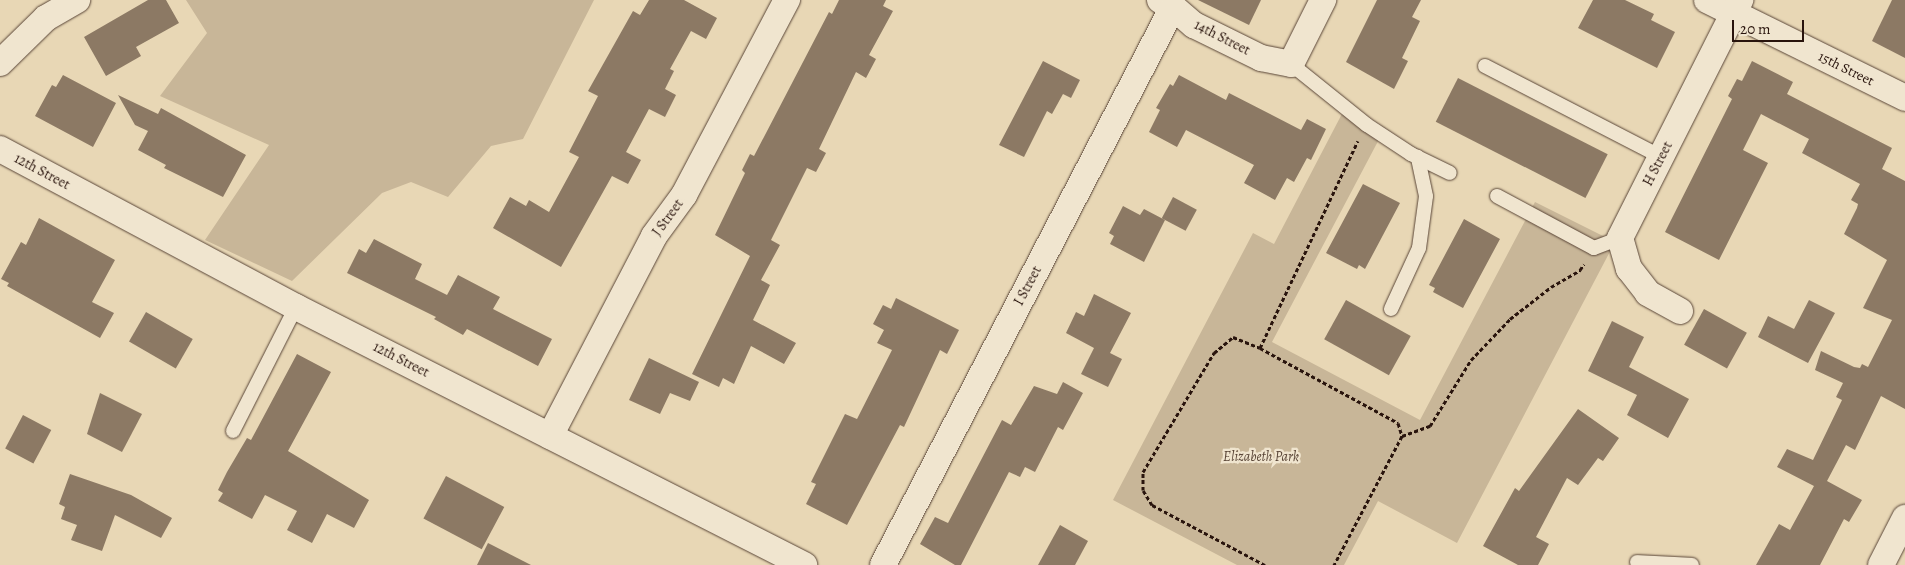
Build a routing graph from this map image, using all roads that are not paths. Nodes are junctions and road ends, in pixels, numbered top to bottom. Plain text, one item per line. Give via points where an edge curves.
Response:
1 (77, 0) edge
2 (787, 0) edge
3 (1323, 0) edge
4 (1707, 0) edge
5 (1166, 3) edge
6 (1737, 7) edge
7 (0, 63) edge
8 (1290, 64) junction
9 (1485, 66) dead end
10 (1905, 98) edge
11 (0, 149) edge
12 (1418, 157) junction
13 (1661, 157) junction
14 (1450, 173) dead end
15 (1497, 196) dead end
16 (1620, 238) junction
17 (296, 307) junction
18 (1391, 309) dead end
19 (1680, 311) dead end
20 (233, 431) dead end
21 (550, 436) junction
22 (1905, 518) edge
23 (1637, 562) dead end
24 (804, 565) edge
25 (883, 565) edge
26 (1692, 565) edge
27 (1881, 565) edge

1 - 7 street via 46,18
2 - 21 street, J Street via 684,195 654,236
3 - 8 street
4 - 6 street, 15th Street
5 - 8 street, 14th Street via 1202,29 1262,58
5 - 25 street, I Street
6 - 10 street, 15th Street
6 - 13 street, H Street
8 - 12 lane via 1367,125
9 - 13 lane
11 - 17 street, 12th Street
12 - 14 lane
12 - 18 lane via 1426,196 1419,248
13 - 16 street, H Street
15 - 16 lane via 1594,248
16 - 19 street via 1629,269 1648,293
17 - 20 lane
17 - 21 street, 12th Street
21 - 24 street, 12th Street
22 - 27 street
23 - 26 lane

